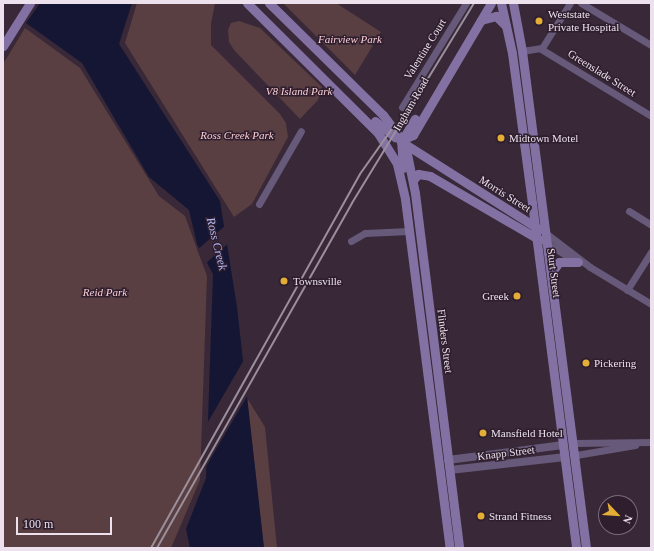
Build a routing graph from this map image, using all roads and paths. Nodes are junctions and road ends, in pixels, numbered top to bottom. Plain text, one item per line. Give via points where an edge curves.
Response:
1 (30, 3) edge
2 (247, 3) edge
3 (269, 3) edge
4 (466, 3) edge
5 (484, 3) edge
6 (491, 3) edge
7 (501, 3) edge
8 (513, 3) edge
9 (518, 3) edge
10 (570, 3) edge
11 (581, 3) edge
12 (481, 20) junction
13 (518, 26) junction
14 (507, 27) junction
15 (651, 45) edge
16 (3, 46) edge
17 (542, 49) junction
18 (522, 51) junction
19 (512, 53) junction
20 (344, 96) junction
21 (402, 107) dead end
22 (651, 116) edge
23 (417, 117) junction
24 (391, 124) junction
25 (301, 131) dead end
26 (404, 142) junction
27 (413, 180) junction
28 (405, 199) junction
29 (532, 203) junction
30 (260, 204) dead end
31 (629, 212) dead end
32 (512, 213) junction
33 (651, 225) edge
34 (536, 228) junction
35 (409, 231) junction
36 (547, 234) junction
37 (537, 238) junction
38 (351, 241) dead end
39 (548, 244) junction
40 (651, 252) edge
41 (578, 262) junction
42 (590, 267) junction
43 (552, 272) junction
44 (627, 290) junction
45 (651, 304) edge
46 (596, 442) junction
47 (651, 442) edge
48 (574, 443) junction
49 (563, 445) junction
50 (543, 447) junction
51 (597, 451) junction
52 (576, 455) junction
53 (565, 457) junction
54 (448, 460) junction
55 (544, 460) junction
56 (439, 461) junction
57 (445, 471) junction
58 (450, 548) edge
59 (459, 548) edge
60 (576, 548) edge
61 (586, 548) edge

1 - 16 main road
2 - 20 main road
3 - 24 main road
4 - 21 street, Valentine Court
5 - 23 main road, Ingham Road
6 - 12 main road, Ingham Road
7 - 14 main road, Sturt Street
8 - 13 main road, Sturt Street
9 - 13 main road
10 - 17 street
11 - 15 street
12 - 14 main road via 496,16
12 - 26 main road, Ingham Road via 413,135
13 - 18 main road, Sturt Street
14 - 19 main road, Sturt Street
17 - 18 street
17 - 22 street, Greenslade Street
18 - 19 main road
18 - 36 main road, Sturt Street
19 - 29 main road, Sturt Street
20 - 26 main road, Morris Street via 388,133
20 - 28 main road, Flinders Street via 381,136 393,156
23 - 24 main road via 406,127
23 - 26 main road, Ingham Road
24 - 26 main road
25 - 30 street
26 - 27 main road, Flinders Street
26 - 28 main road via 400,151
26 - 32 main road, Morris Street
27 - 37 main road, Morris Street via 420,174 436,178
27 - 54 main road, Flinders Street
28 - 35 main road, Flinders Street
29 - 32 main road via 524,214
29 - 34 main road, Sturt Street
31 - 33 street
32 - 34 main road, Morris Street
34 - 36 main road, Morris Street
34 - 37 main road, Sturt Street
35 - 38 street via 365,233
35 - 56 main road, Flinders Street
36 - 39 main road, Sturt Street
36 - 42 street, Morris Street
37 - 39 main road, Morris Street
37 - 49 main road, Sturt Street
39 - 41 street, Morris Street
39 - 43 main road, Sturt Street
40 - 44 street
41 - 42 street, Morris Street
41 - 43 main road via 559,262
42 - 44 street, Morris Street
43 - 48 main road, Sturt Street
44 - 45 street, Morris Street
46 - 47 street
46 - 48 street
46 - 51 street
47 - 51 street
48 - 49 main road
48 - 52 main road, Sturt Street
49 - 50 street, Knapp Street
49 - 53 main road, Sturt Street
50 - 54 street, Knapp Street
50 - 55 street
51 - 52 street
52 - 53 main road
52 - 61 main road, Sturt Street
53 - 55 street, Knapp Street
53 - 60 main road, Sturt Street
54 - 56 main road
54 - 57 main road, Flinders Street
55 - 57 street, Knapp Street
56 - 57 main road, Flinders Street
57 - 58 main road, Flinders Street
57 - 59 main road, Flinders Street

